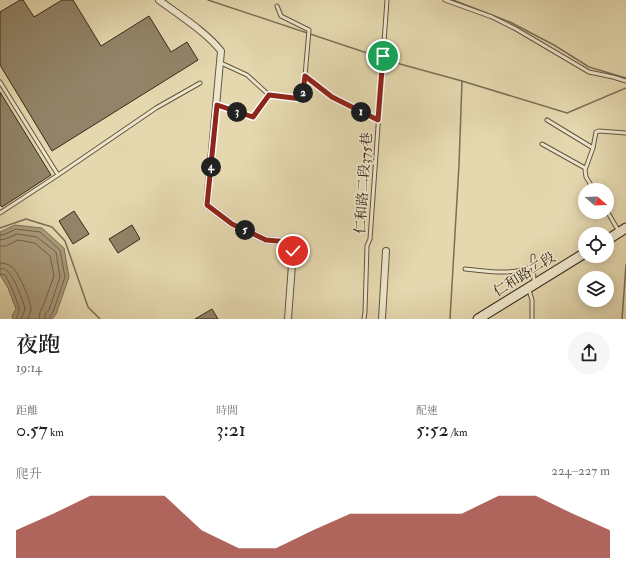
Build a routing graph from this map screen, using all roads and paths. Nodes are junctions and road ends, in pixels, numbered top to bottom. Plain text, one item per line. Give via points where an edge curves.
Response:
1 (159, 0) edge
2 (387, 0) edge
3 (444, 0) edge
4 (276, 6) dead end
5 (221, 63) junction
6 (305, 76) junction
7 (626, 81) edge
8 (0, 82) edge
9 (200, 83) dead end
10 (269, 95) junction
11 (217, 105) junction
12 (378, 120) junction
13 (548, 120) dead end
14 (626, 133) edge
15 (542, 144) dead end
16 (593, 148) junction
17 (585, 168) junction
18 (58, 175) junction
19 (590, 183) edge
20 (0, 212) edge
21 (614, 219) edge
22 (623, 230) edge
23 (614, 236) edge
24 (386, 251) dead end
25 (533, 256) dead end
26 (578, 257) edge
27 (533, 266) junction
28 (465, 269) dead end
29 (531, 286) junction
30 (288, 319) edge
31 (364, 319) edge
32 (382, 319) edge
33 (478, 319) edge
34 (532, 319) edge

1 - 5 street via 217,46 221,51
2 - 12 lane, 仁和路二段375巷
3 - 7 lane via 492,17 589,72
4 - 6 lane via 281,16 309,30
5 - 10 lane via 247,75
5 - 11 street
6 - 10 lane via 302,99
6 - 12 lane via 332,97
8 - 18 lane
9 - 18 lane via 156,108
10 - 11 lane via 253,117
11 - 30 street via 207,205 232,224 266,240 289,242 293,251
12 - 31 lane, 仁和路二段375巷 via 370,239 367,246
13 - 16 lane
14 - 16 lane via 596,132
15 - 17 lane
16 - 17 lane
17 - 19 lane via 585,175
18 - 20 lane
21 - 22 lane
22 - 23 main road
24 - 32 street
25 - 27 lane
26 - 29 main road, 仁和路二段
27 - 28 lane via 516,272
27 - 29 lane
29 - 33 main road, 仁和路二段
29 - 34 lane

